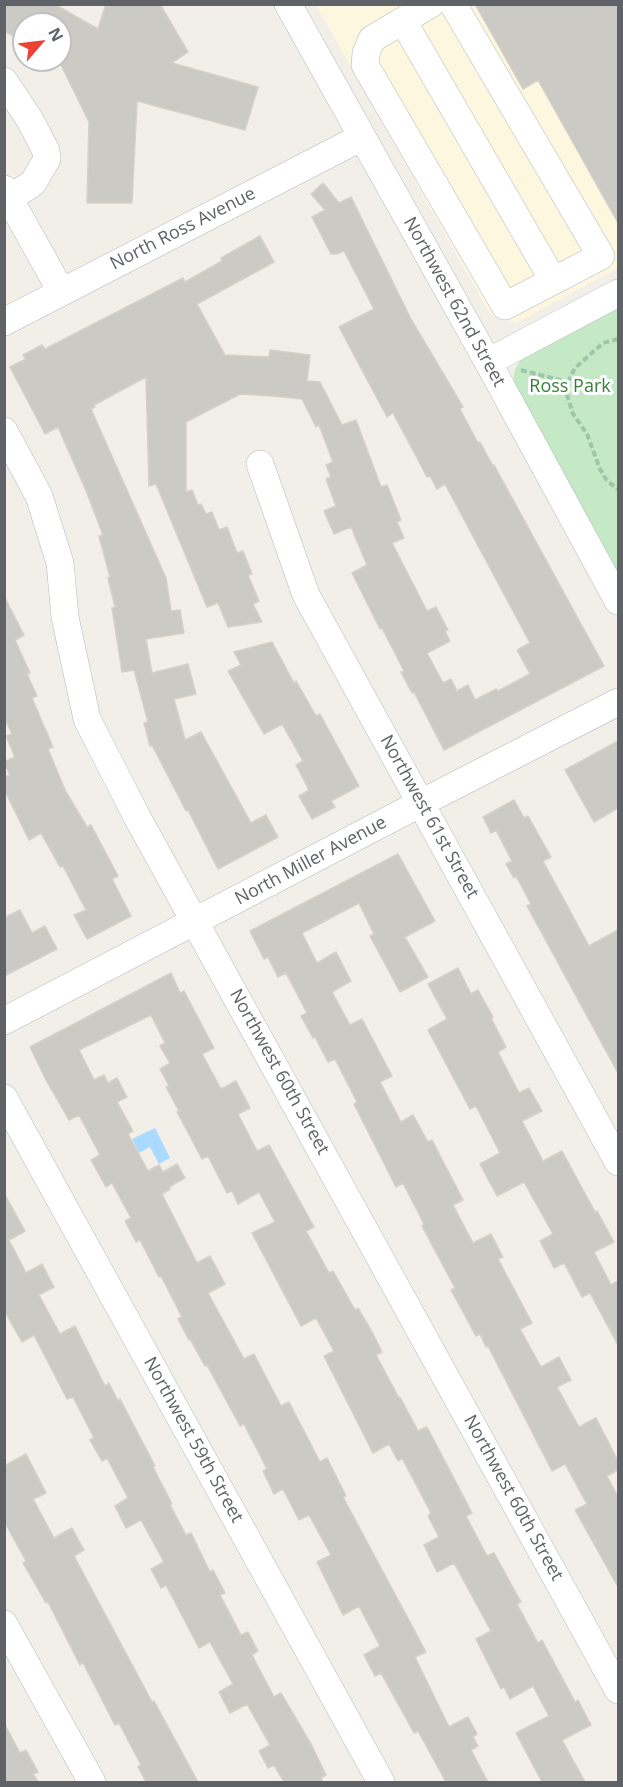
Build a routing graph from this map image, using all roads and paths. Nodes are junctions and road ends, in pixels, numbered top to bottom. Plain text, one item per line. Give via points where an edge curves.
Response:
1 (288, 4) edge
2 (431, 4) edge
3 (453, 4) edge
4 (403, 21) junction
5 (4, 81) edge
6 (362, 137) junction
7 (7, 194) edge
8 (610, 251) edge
9 (554, 280) junction
10 (61, 291) junction
11 (618, 291) edge
12 (4, 322) edge
13 (618, 339) edge
14 (488, 362) junction
15 (568, 382) junction
16 (4, 431) edge
17 (261, 464) dead end
18 (618, 489) edge
19 (618, 601) edge
20 (618, 702) edge
21 (421, 803) junction
22 (196, 922) junction
23 (4, 1022) edge
24 (4, 1098) edge
25 (618, 1162) edge
26 (4, 1624) edge
27 (618, 1690) edge
28 (92, 1782) edge
29 (381, 1782) edge

1 - 6 street, Northwest 62nd Street
2 - 4 street
3 - 8 street
4 - 9 street
4 - 9 street via 372,39 365,65 505,306
5 - 7 street via 30,120 47,159 33,183
6 - 10 street, North Ross Avenue
6 - 14 street, Northwest 62nd Street
7 - 10 street
8 - 9 street
8 - 11 street
10 - 12 street, North Ross Avenue
11 - 14 street
13 - 15 path via 592,351 575,368
14 - 15 path
14 - 19 street, Northwest 62nd Street
15 - 18 path via 573,414 587,434 607,481
16 - 22 street, Northwest 60th Street via 39,496 60,563 64,617 87,719
17 - 21 street, Northwest 61st Street via 306,596
20 - 21 street, North Miller Avenue
21 - 22 street, North Miller Avenue
21 - 25 street, Northwest 61st Street
22 - 23 street, North Miller Avenue
22 - 27 street, Northwest 60th Street
24 - 29 street, Northwest 59th Street
26 - 28 street

